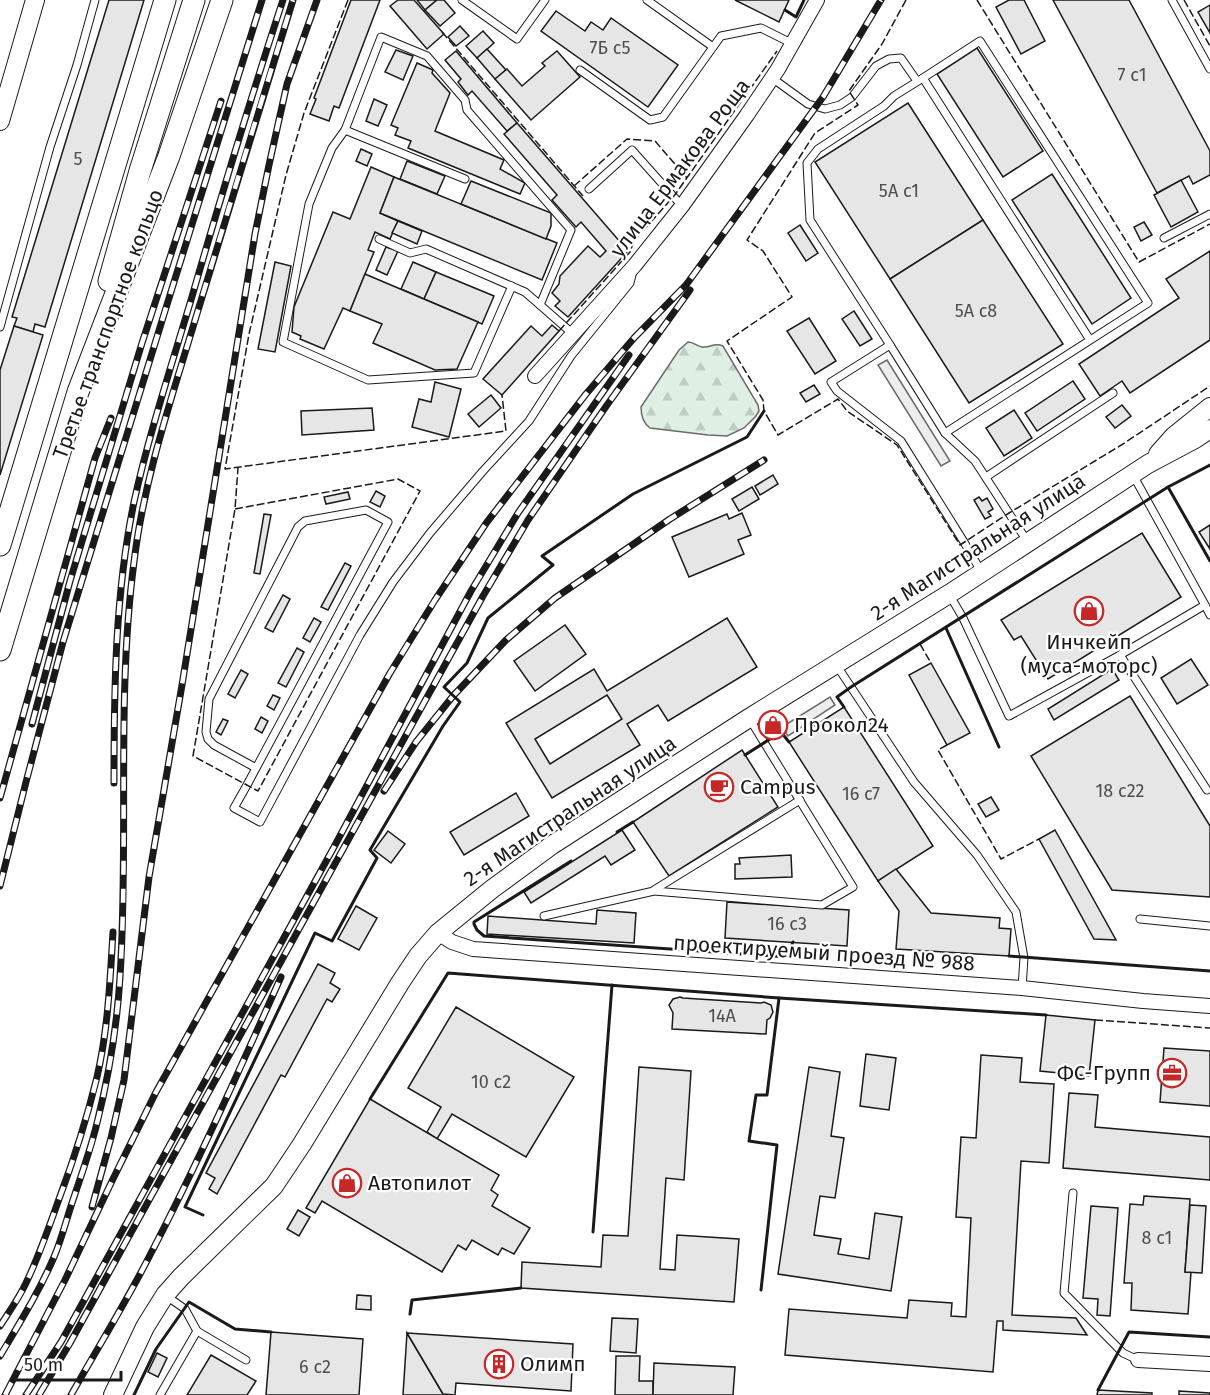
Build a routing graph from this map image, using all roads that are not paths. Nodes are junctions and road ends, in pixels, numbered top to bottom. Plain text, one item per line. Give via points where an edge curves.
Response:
1 (35, 0) edge
2 (95, 0) edge
3 (165, 0) edge
4 (194, 0) edge
5 (222, 0) edge
6 (462, 0) edge
7 (545, 0) edge
8 (647, 0) edge
9 (817, 0) edge
10 (1172, 0) edge
11 (793, 44) junction
12 (713, 47) junction
13 (1210, 69) edge
14 (580, 70) dead end
15 (772, 78) junction
16 (920, 80) junction
17 (0, 121) edge
18 (345, 130) junction
19 (465, 179) dead end
20 (589, 189) dead end
21 (682, 206) junction
22 (1210, 214) edge
23 (1164, 238) dead end
24 (379, 239) dead end
25 (635, 265) junction
26 (512, 286) junction
27 (540, 305) junction
28 (0, 327) edge
29 (573, 334) junction
30 (1090, 340) junction
31 (890, 345) junction
32 (535, 376) dead end
33 (78, 392) junction
34 (1113, 393) dead end
35 (1210, 408) edge
36 (1210, 429) edge
37 (945, 433) junction
38 (1210, 440) edge
39 (1150, 463) junction
40 (1133, 475) junction
41 (986, 477) junction
42 (1028, 543) junction
43 (0, 544) edge
44 (982, 573) junction
45 (949, 594) junction
46 (1205, 605) junction
47 (1210, 615) edge
48 (0, 650) edge
49 (1120, 655) junction
50 (836, 664) junction
51 (749, 718) junction
52 (256, 768) junction
53 (1209, 790) edge
54 (800, 800) junction
55 (654, 891) junction
56 (544, 916) dead end
57 (1140, 919) dead end
58 (1210, 926) edge
59 (438, 933) junction
60 (1022, 988) junction
61 (1210, 1006) edge
62 (1073, 1193) dead end
63 (165, 1295) junction
64 (197, 1331) junction
65 (246, 1359) dead end
66 (1138, 1360) joint
67 (1210, 1364) edge
68 (113, 1395) edge
69 (160, 1395) edge

1 - 17 street
2 - 28 lane
3 - 43 main road, Третье транспортное кольцо
4 - 33 main road, Третье транспортное кольцо via 140,171
5 - 33 main road, Третье транспортное кольцо via 169,156
6 - 7 lane via 517,39
8 - 12 lane
9 - 11 street, улица Ермакова Роща
10 - 13 lane
11 - 12 lane via 761,28 721,36
11 - 15 street, улица Ермакова Роща
12 - 14 lane via 663,117 657,119 650,120
15 - 16 lane via 808,104 825,109 852,97 876,66 889,59 901,58
15 - 21 street, улица Ермакова Роща
16 - 30 lane
16 - 30 lane via 980,41 1148,303
16 - 31 lane via 818,149 807,164 810,220
18 - 19 lane
18 - 26 lane via 332,148 309,204 283,342 368,380 474,373
18 - 27 lane via 381,37 427,56 465,100 467,110 571,230
20 - 21 lane via 632,150
21 - 25 street, улица Ермакова Роща
22 - 23 lane
24 - 26 lane via 410,253 426,249
25 - 29 street, улица Ермакова Роща
25 - 52 lane via 630,283 570,356 530,421 430,533 393,582 360,635 260,822 234,808
26 - 27 lane
27 - 29 lane
29 - 32 street, улица Ермакова Роща
30 - 37 lane
31 - 37 lane
31 - 44 lane via 831,382 837,392 901,441
33 - 48 main road, Третье транспортное кольцо
34 - 41 lane
35 - 39 street, 2-я Магистральная улица via 1174,436
36 - 39 street, 2-я Магистральная улица
37 - 41 lane
38 - 39 street
39 - 40 street, 2-я Магистральная улица
40 - 42 street, 2-я Магистральная улица
40 - 46 lane
41 - 42 lane
42 - 44 street, 2-я Магистральная улица
44 - 45 street, 2-я Магистральная улица
45 - 49 lane via 1009,716
45 - 50 street, 2-я Магистральная улица
46 - 47 lane
46 - 49 lane
49 - 53 lane
50 - 51 street, 2-я Магистральная улица
50 - 60 lane via 914,782 977,855 1016,912 1024,958
51 - 54 lane
51 - 59 street, 2-я Магистральная улица via 552,845
52 - 52 lane via 388,522 366,510 305,521 298,527 209,699 208,739
54 - 55 lane
54 - 55 lane via 853,886 822,905
55 - 56 lane
57 - 58 lane
59 - 60 street, проектируемый проезд № 988 via 473,949
59 - 63 street, 2-я Магистральная улица via 400,983 274,1186
60 - 61 street, проектируемый проезд № 988
62 - 66 lane via 1064,1293 1123,1353
63 - 64 lane via 184,1309
63 - 68 street, 2-я Магистральная улица
64 - 65 lane
64 - 69 lane
66 - 67 street

